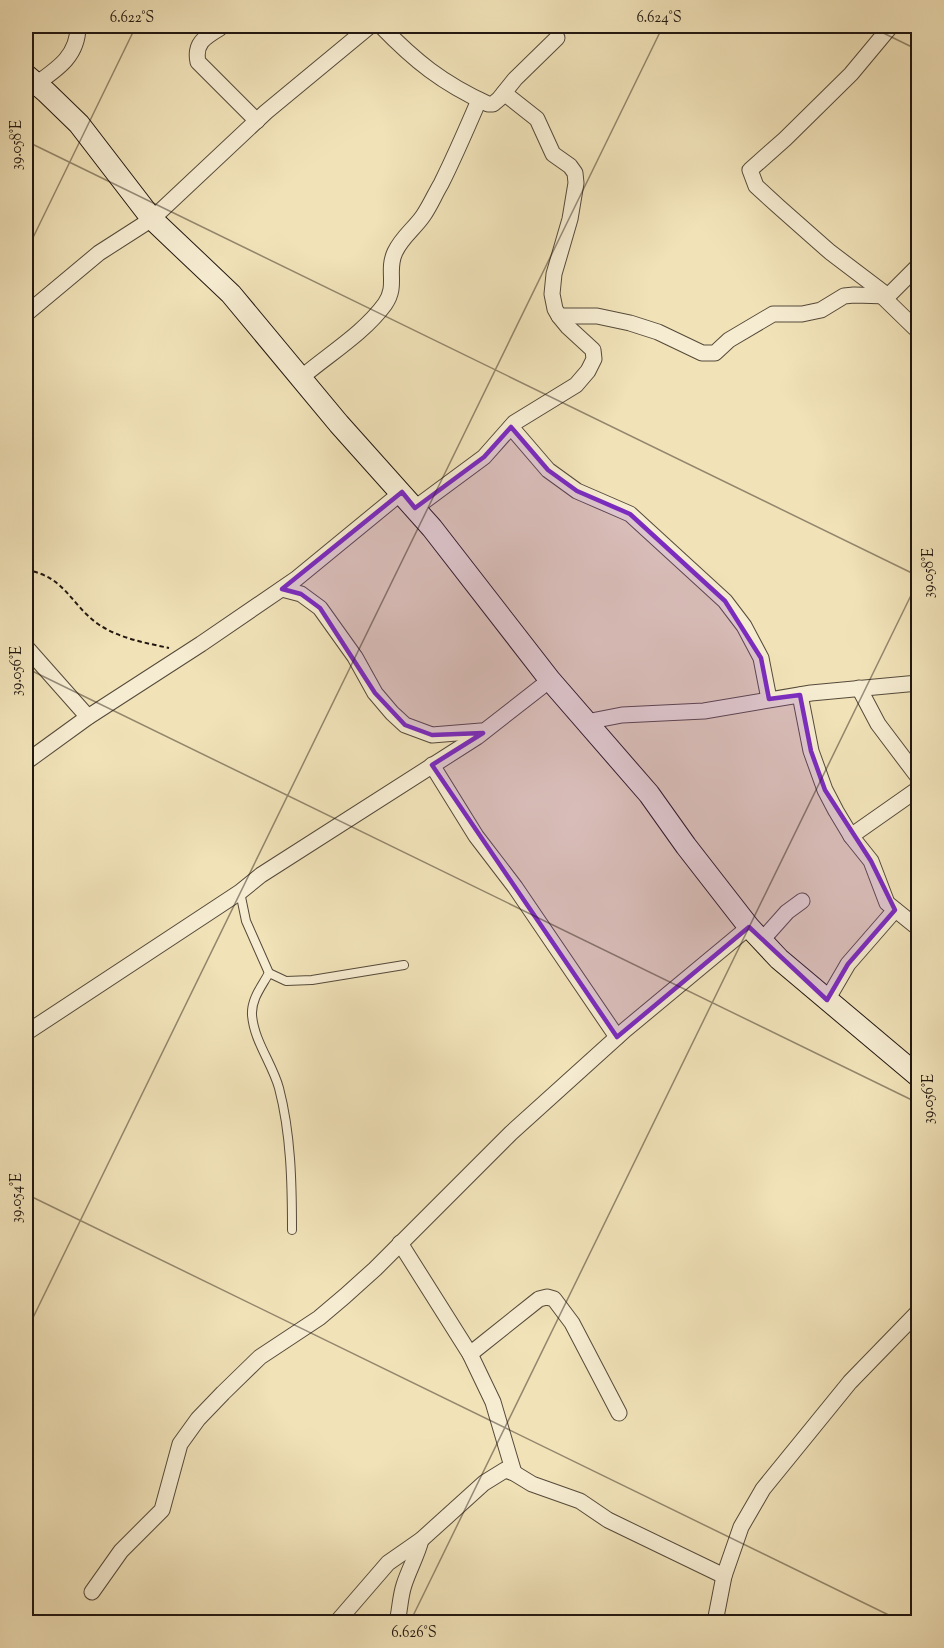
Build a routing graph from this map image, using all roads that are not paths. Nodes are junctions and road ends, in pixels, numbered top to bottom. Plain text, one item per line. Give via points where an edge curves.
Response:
1 (78, 26) edge
2 (370, 26) edge
3 (381, 26) edge
4 (891, 26) edge
5 (220, 28) dead end
6 (557, 38) dead end
7 (31, 80) edge
8 (504, 93) junction
9 (479, 100) junction
10 (257, 121) junction
11 (152, 219) junction
12 (918, 266) edge
13 (886, 296) junction
14 (26, 314) edge
15 (559, 316) junction
16 (918, 331) edge
17 (302, 377) junction
18 (511, 427) junction
19 (408, 500) junction
20 (282, 589) junction
21 (26, 647) edge
22 (550, 680) junction
23 (918, 683) edge
24 (859, 688) junction
25 (800, 695) junction
26 (769, 699) junction
27 (88, 717) junction
28 (586, 722) junction
29 (484, 731) junction
30 (26, 762) edge
31 (432, 765) junction
32 (918, 777) edge
33 (918, 789) edge
34 (851, 836) junction
35 (240, 892) junction
36 (802, 901) dead end
37 (894, 910) junction
38 (918, 928) edge
39 (755, 933) junction
40 (404, 965) dead end
41 (269, 973) junction
42 (827, 1000) junction
43 (26, 1034) edge
44 (617, 1036) junction
45 (918, 1076) edge
46 (292, 1230) dead end
47 (400, 1243) junction
48 (918, 1312) edge
49 (470, 1354) junction
50 (619, 1413) dead end
51 (514, 1473) junction
52 (421, 1540) junction
53 (724, 1576) junction
54 (92, 1592) dead end
55 (337, 1623) edge
56 (397, 1623) edge
57 (715, 1623) edge

1 - 7 street via 71,56 57,69
2 - 10 street
3 - 9 street via 438,77
4 - 13 street via 851,74 750,170 756,186 771,200
5 - 10 street via 199,44 198,62
6 - 8 street
7 - 11 street via 79,124
8 - 9 street via 493,104
8 - 15 street via 537,119 553,154 574,173 570,219 554,274 552,294
9 - 17 street via 423,217 400,241 393,255 393,287 385,304 360,330
10 - 11 street
11 - 14 street via 99,253
11 - 17 street via 231,294
12 - 13 street
13 - 15 street via 844,296 821,310 773,315 729,340 715,353 702,353 630,323 597,316
13 - 16 street
15 - 18 street via 593,350 594,359 576,385
17 - 19 street
18 - 19 street via 484,457
18 - 26 street via 548,470 577,491 630,514 725,602 744,626 761,658
19 - 20 street via 345,540
19 - 22 street
20 - 27 street
20 - 29 street via 301,594 320,608 375,693 405,725 432,735
21 - 27 street
22 - 28 street
22 - 29 street
23 - 24 street
24 - 25 street
24 - 32 street via 879,724
25 - 26 street
25 - 34 street via 811,751 825,790
26 - 28 street via 704,711 622,715
27 - 30 street
28 - 39 street via 649,794
29 - 31 street
31 - 35 street
31 - 44 street via 476,836
33 - 34 street
34 - 37 street via 871,861 883,895
35 - 41 lane via 246,921
35 - 43 street
36 - 39 street
37 - 38 street
37 - 42 street via 848,964
39 - 42 street
39 - 44 street
40 - 41 lane via 312,980 286,981
41 - 46 lane via 255,996 252,1016 284,1107
42 - 45 street
44 - 47 street
47 - 49 street
47 - 54 street via 319,1318 260,1357 198,1419 180,1444 162,1510 121,1551
48 - 53 street via 850,1382 763,1490 741,1527
49 - 50 street via 539,1299 554,1299 572,1323
49 - 51 street via 493,1402
51 - 52 street via 501,1472 484,1483
51 - 53 street via 532,1484 580,1501 608,1520
52 - 55 street via 388,1563
52 - 56 street via 404,1584
53 - 57 street

